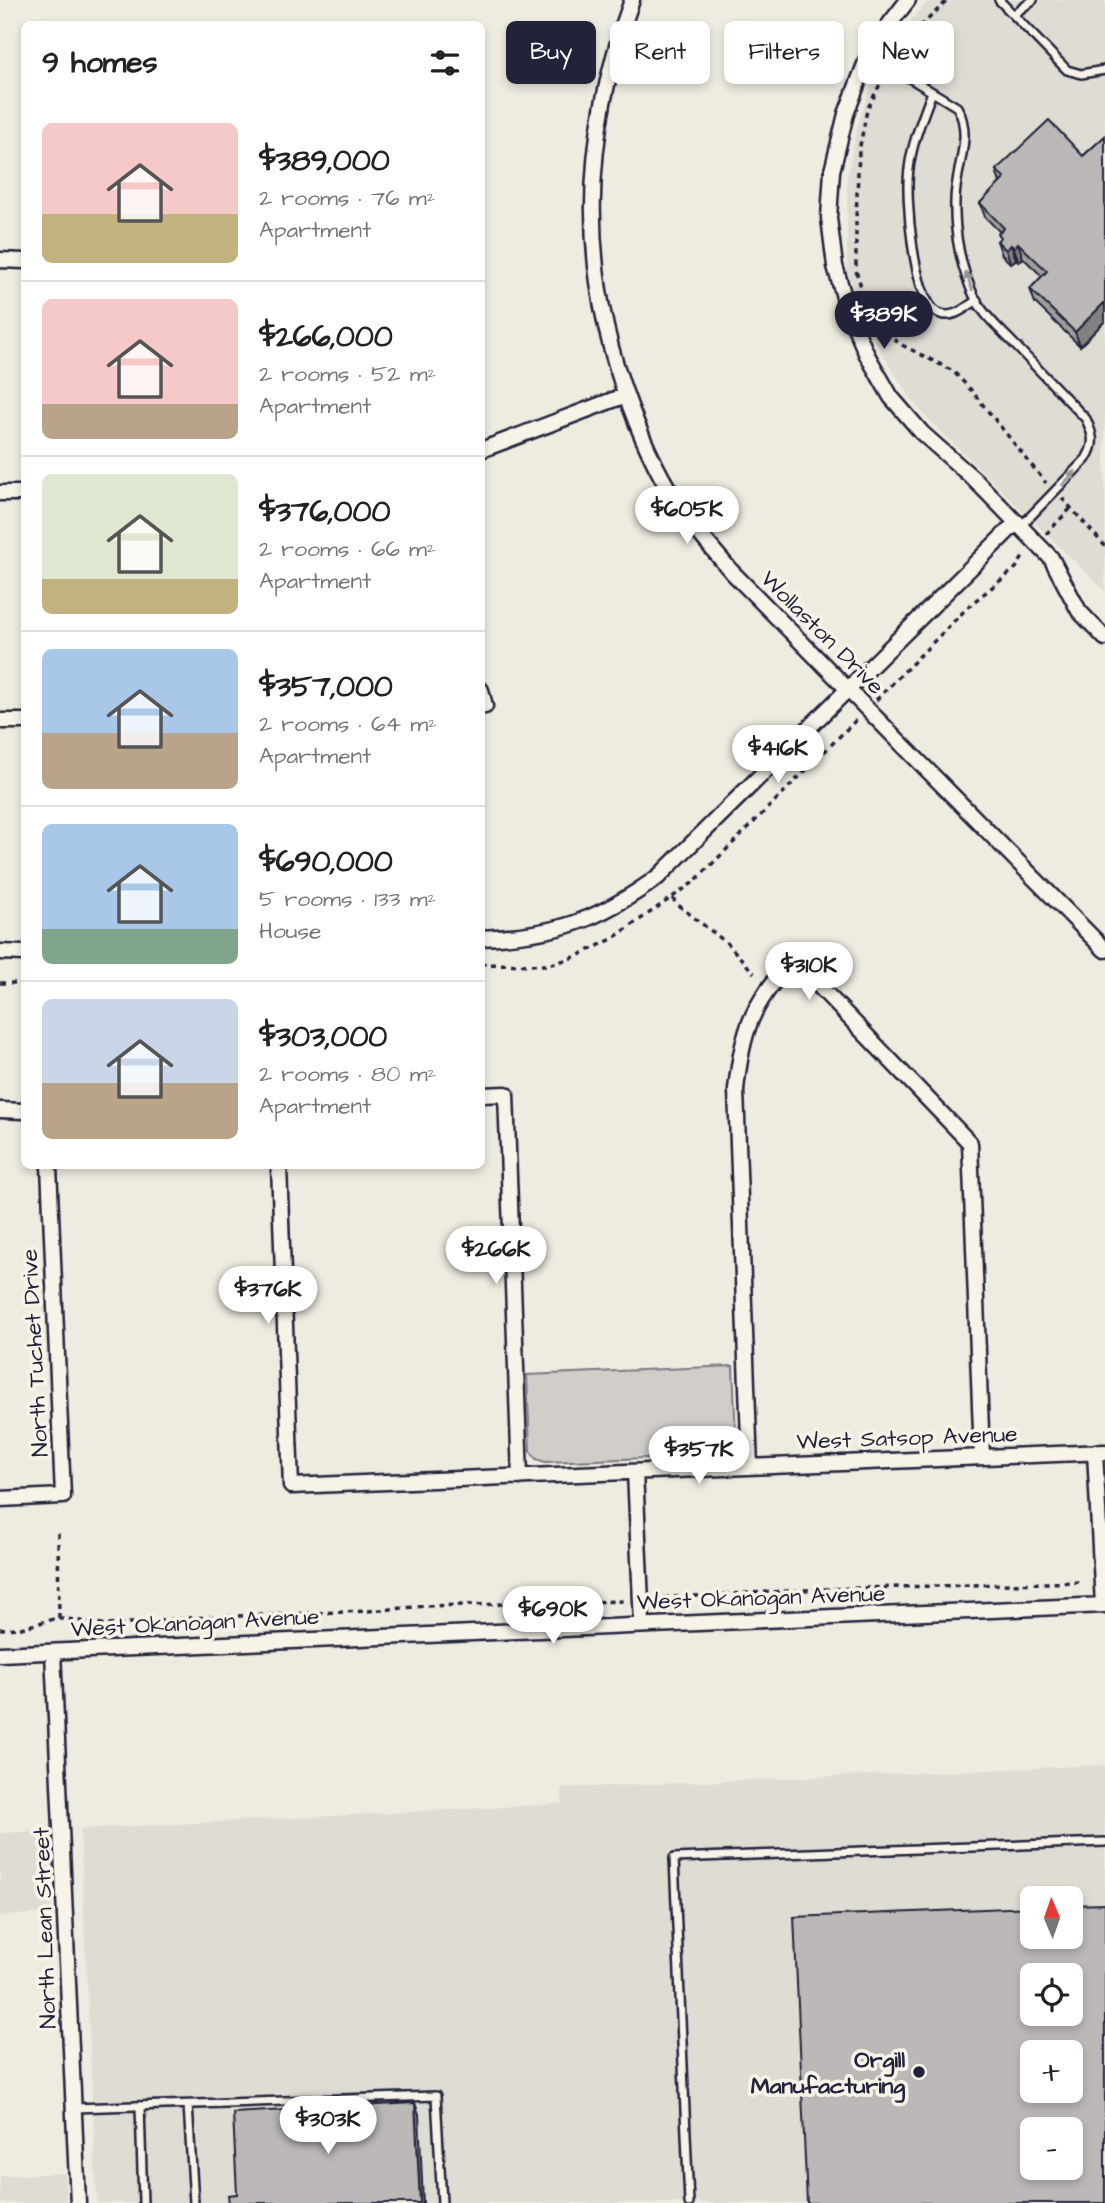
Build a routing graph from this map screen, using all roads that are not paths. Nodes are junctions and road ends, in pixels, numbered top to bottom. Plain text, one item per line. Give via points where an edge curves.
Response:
1 (632, 0) edge
2 (908, 0) edge
3 (999, 0) edge
4 (1033, 0) edge
5 (1014, 14) junction
6 (891, 21) edge
7 (1105, 71) edge
8 (858, 84) edge
9 (919, 84) edge
10 (932, 92) junction
11 (0, 260) edge
12 (21, 261) edge
13 (977, 300) junction
14 (626, 395) junction
15 (485, 448) edge
16 (0, 493) edge
17 (21, 493) edge
18 (1019, 524) junction
19 (1105, 638) edge
20 (849, 690) junction
21 (0, 720) edge
22 (21, 721) edge
23 (485, 938) edge
24 (1105, 950) edge
25 (0, 952) edge
26 (21, 953) edge
27 (485, 1095) edge
28 (0, 1110) edge
29 (21, 1111) edge
30 (49, 1169) edge
31 (279, 1169) edge
32 (1100, 1452) edge
33 (982, 1457) junction
34 (750, 1466) junction
35 (635, 1472) junction
36 (520, 1477) junction
37 (0, 1499) edge
38 (1104, 1605) edge
39 (642, 1624) junction
40 (53, 1652) junction
41 (0, 1654) edge
42 (1105, 1842) edge
43 (188, 2105) junction
44 (139, 2106) junction
45 (74, 2108) junction
46 (78, 2203) edge
47 (143, 2203) edge
48 (194, 2203) edge
49 (442, 2203) edge
50 (689, 2203) edge

1 - 14 street, Wollaston Drive via 601,106 592,210 602,317
2 - 6 street
3 - 5 lane
4 - 5 lane
5 - 7 lane via 1066,70 1081,74
8 - 18 street via 832,171 829,218 835,266 848,311 891,397 922,433
9 - 10 lane
13 -> 10 lane via 966,276 956,228 957,176 965,129 957,107
10 - 13 lane via 908,170 908,203 922,289 929,306 948,316
11 - 12 street
18 -> 13 lane via 1086,459 1094,447 1093,436 1086,419
14 - 15 street
14 - 20 street, Wollaston Drive via 681,509 733,572
16 - 17 street
18 - 19 street via 1051,558 1079,611
18 - 20 street
20 - 23 street via 658,877 627,900 571,926
20 - 24 street, Wollaston Drive
21 - 22 street
25 - 26 street
27 - 36 street via 506,1094
28 - 29 street
30 - 37 street, North Tuchet Drive via 63,1496
31 - 36 street, West Satsop Avenue via 291,1486
32 - 33 street, West Satsop Avenue
32 - 38 street
33 - 34 street, West Satsop Avenue
33 - 34 street via 970,1143 793,960 757,1004 740,1057 736,1090
34 - 35 street, West Satsop Avenue
35 - 36 street, West Satsop Avenue
35 - 39 street
38 - 39 street, West Okanogan Avenue
39 - 40 street, West Okanogan Avenue
40 - 41 street, West Okanogan Avenue
40 - 45 street, North Lean Street
42 - 50 lane via 674,1858
43 - 44 lane
43 - 48 lane
43 - 49 lane via 436,2096
44 - 45 lane
44 - 47 lane
45 - 46 street, North Lean Street

